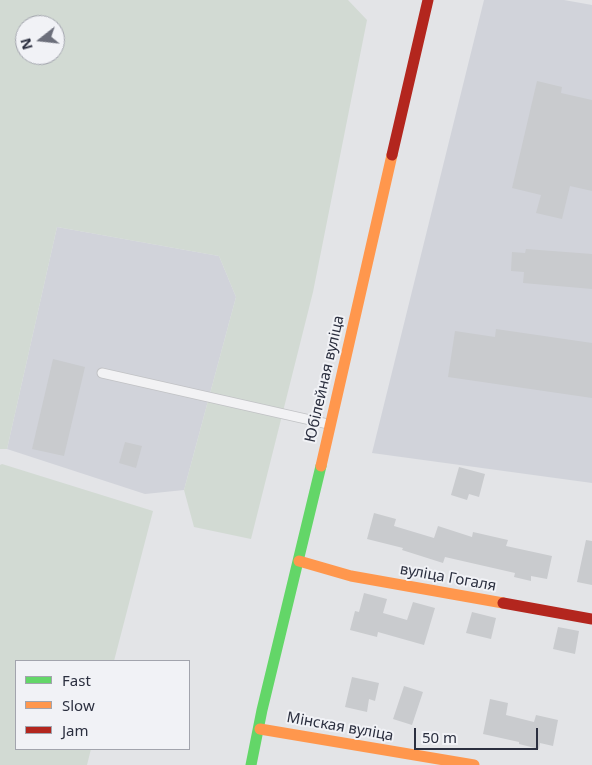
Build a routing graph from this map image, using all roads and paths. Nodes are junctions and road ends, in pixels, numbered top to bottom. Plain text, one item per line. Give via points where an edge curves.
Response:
1 (428, 0) edge
2 (102, 373) dead end
3 (330, 424) junction
4 (299, 562) junction
5 (592, 620) edge
6 (260, 729) junction
7 (251, 765) edge
8 (474, 765) edge

1 - 3 main road, Юбілейная вуліца
2 - 3 lane
3 - 4 main road, Юбілейная вуліца
4 - 5 main road, вуліца Гогаля via 352,576
4 - 6 main road, Юбілейная вуліца
6 - 7 main road, Юбілейная вуліца
6 - 8 main road, Мінская вуліца

